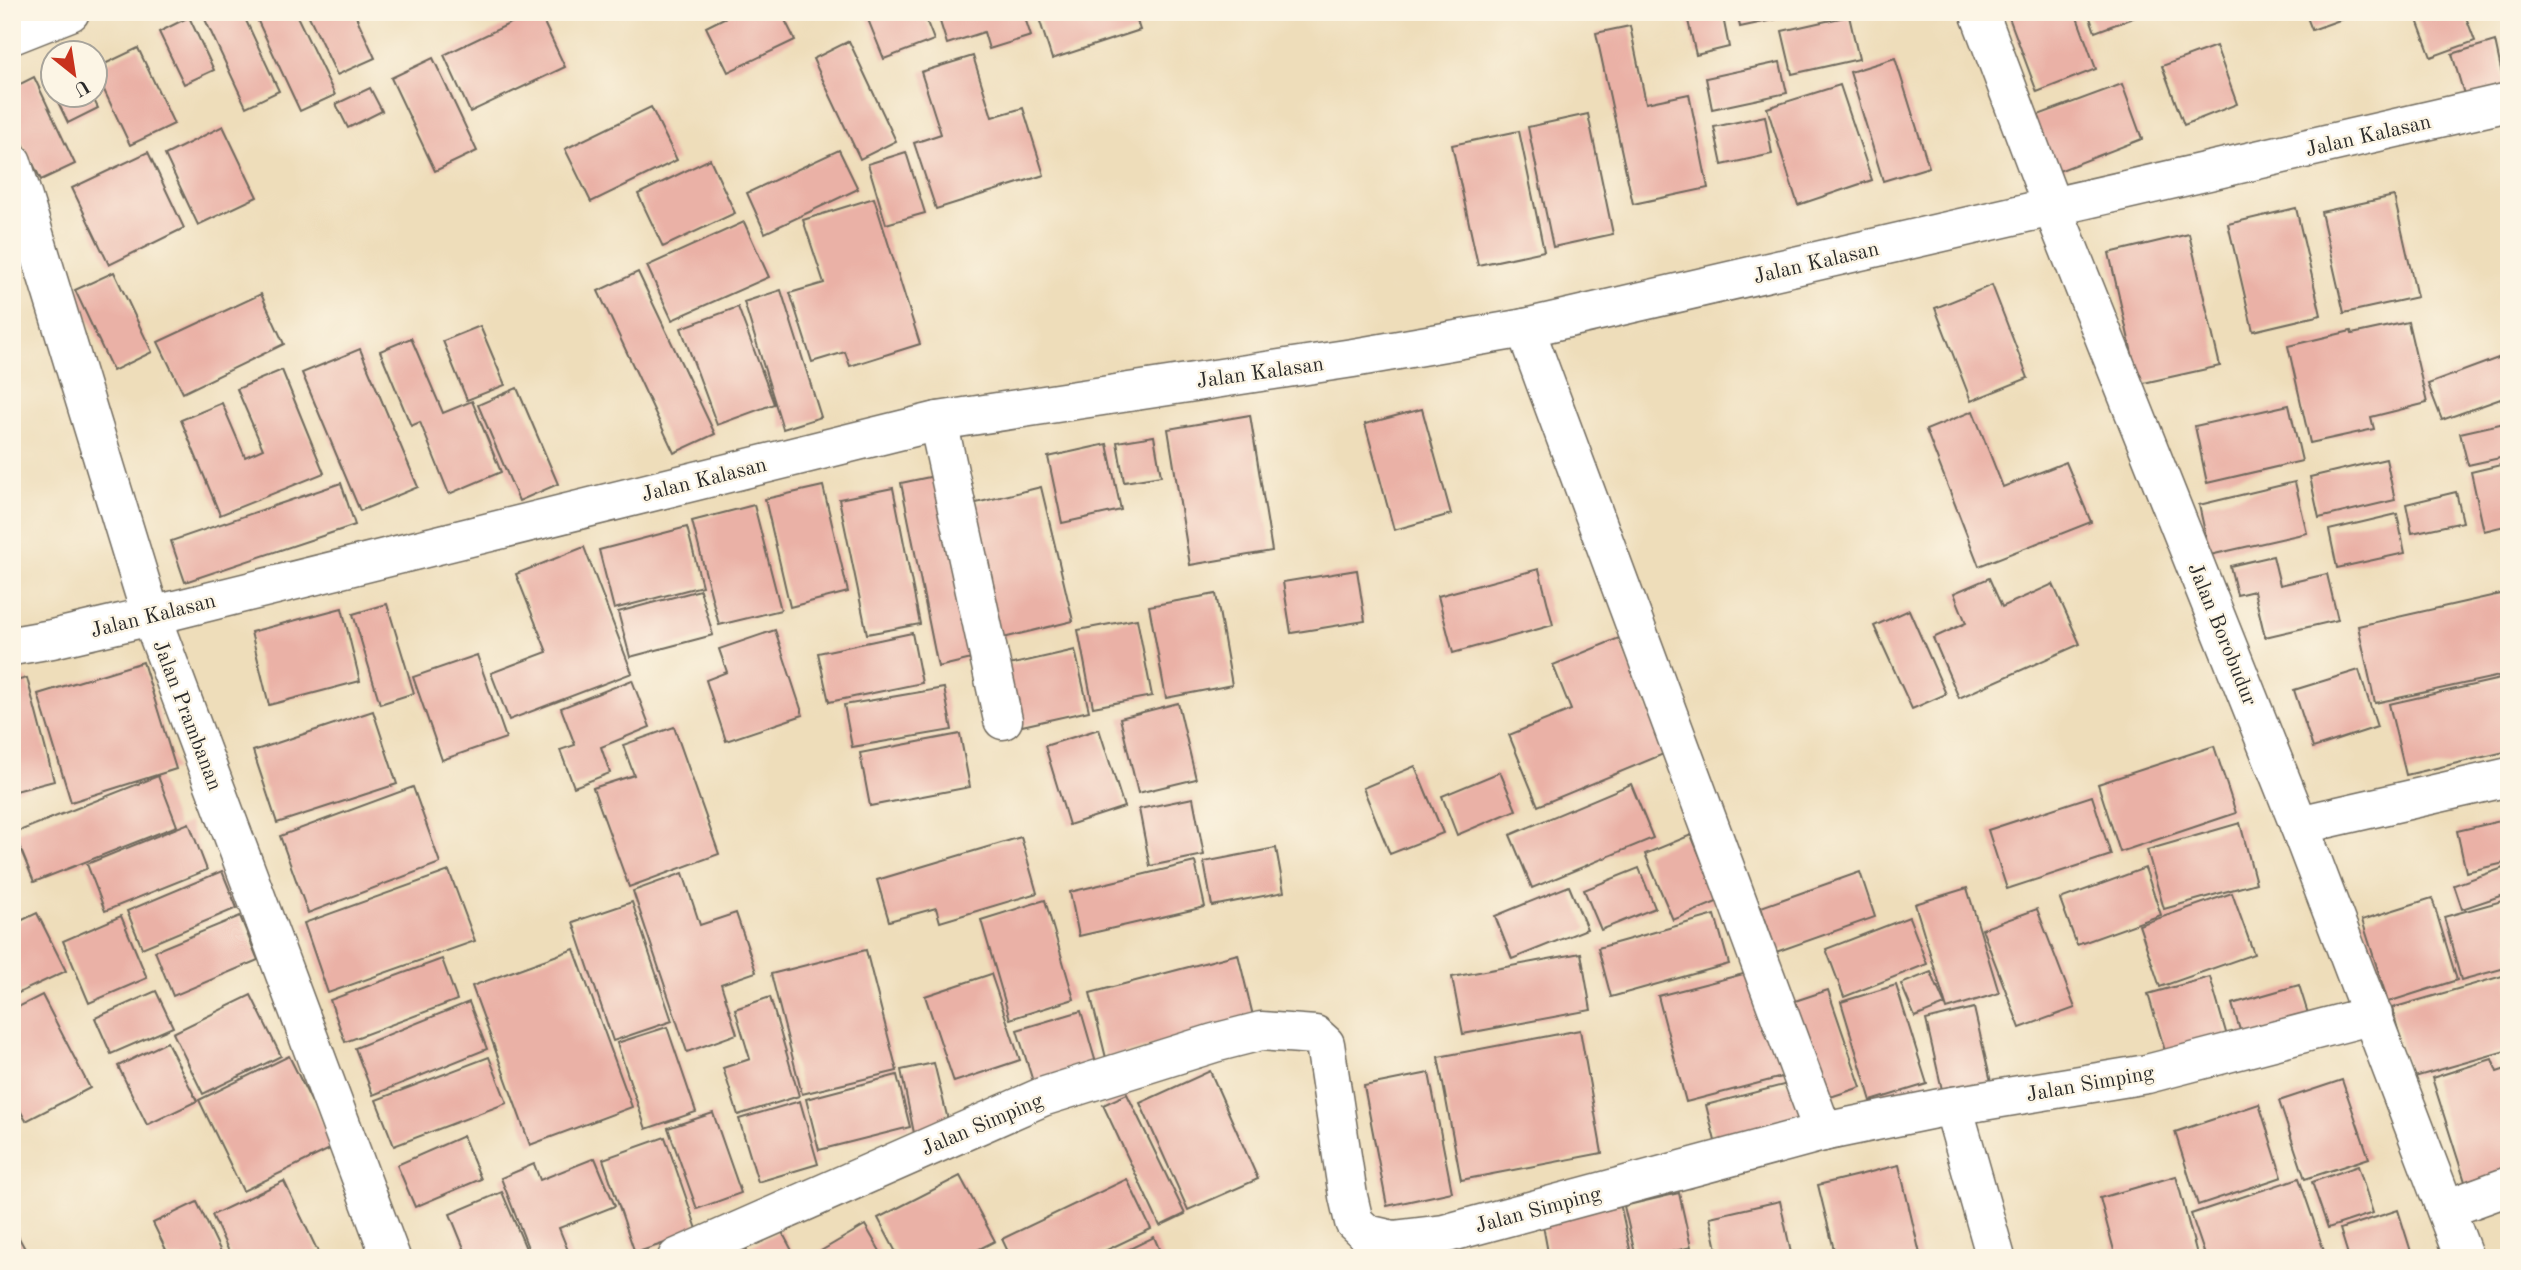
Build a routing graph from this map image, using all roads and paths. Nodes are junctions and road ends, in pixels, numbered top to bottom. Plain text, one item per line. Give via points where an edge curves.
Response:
1 (70, 12) edge
2 (1979, 12) edge
3 (12, 36) edge
4 (2509, 102) edge
5 (12, 162) edge
6 (2053, 209) junction
7 (1525, 328) junction
8 (938, 421) junction
9 (151, 616) junction
10 (12, 646) edge
11 (1003, 720) dead end
12 (2509, 777) edge
13 (2299, 825) junction
14 (2373, 1015) junction
15 (1953, 1106) junction
16 (1823, 1132) junction
17 (2509, 1186) edge
18 (2446, 1209) junction
19 (391, 1258) edge
20 (677, 1258) edge
21 (1996, 1258) edge
22 (2464, 1258) edge

1 - 3 street
2 - 6 street, Jalan Borobudur
4 - 6 street, Jalan Kalasan
5 - 9 street, Jalan Prambanan
6 - 7 street, Jalan Kalasan
6 - 13 street, Jalan Borobudur
7 - 8 street, Jalan Kalasan
7 - 16 street
8 - 9 street, Jalan Kalasan
8 - 11 street
9 - 10 street, Jalan Kalasan
9 - 19 street, Jalan Prambanan
12 - 13 street
13 - 14 street, Jalan Borobudur
14 - 15 street, Jalan Simping via 2147,1074
14 - 18 street, Jalan Borobudur
15 - 16 street, Jalan Simping
15 - 21 street
16 - 20 street, Jalan Simping via 1444,1234 1393,1240 1367,1234 1354,1222 1325,1044 1315,1035 1261,1031 1042,1097
17 - 18 street
18 - 22 street, Jalan Borobudur

